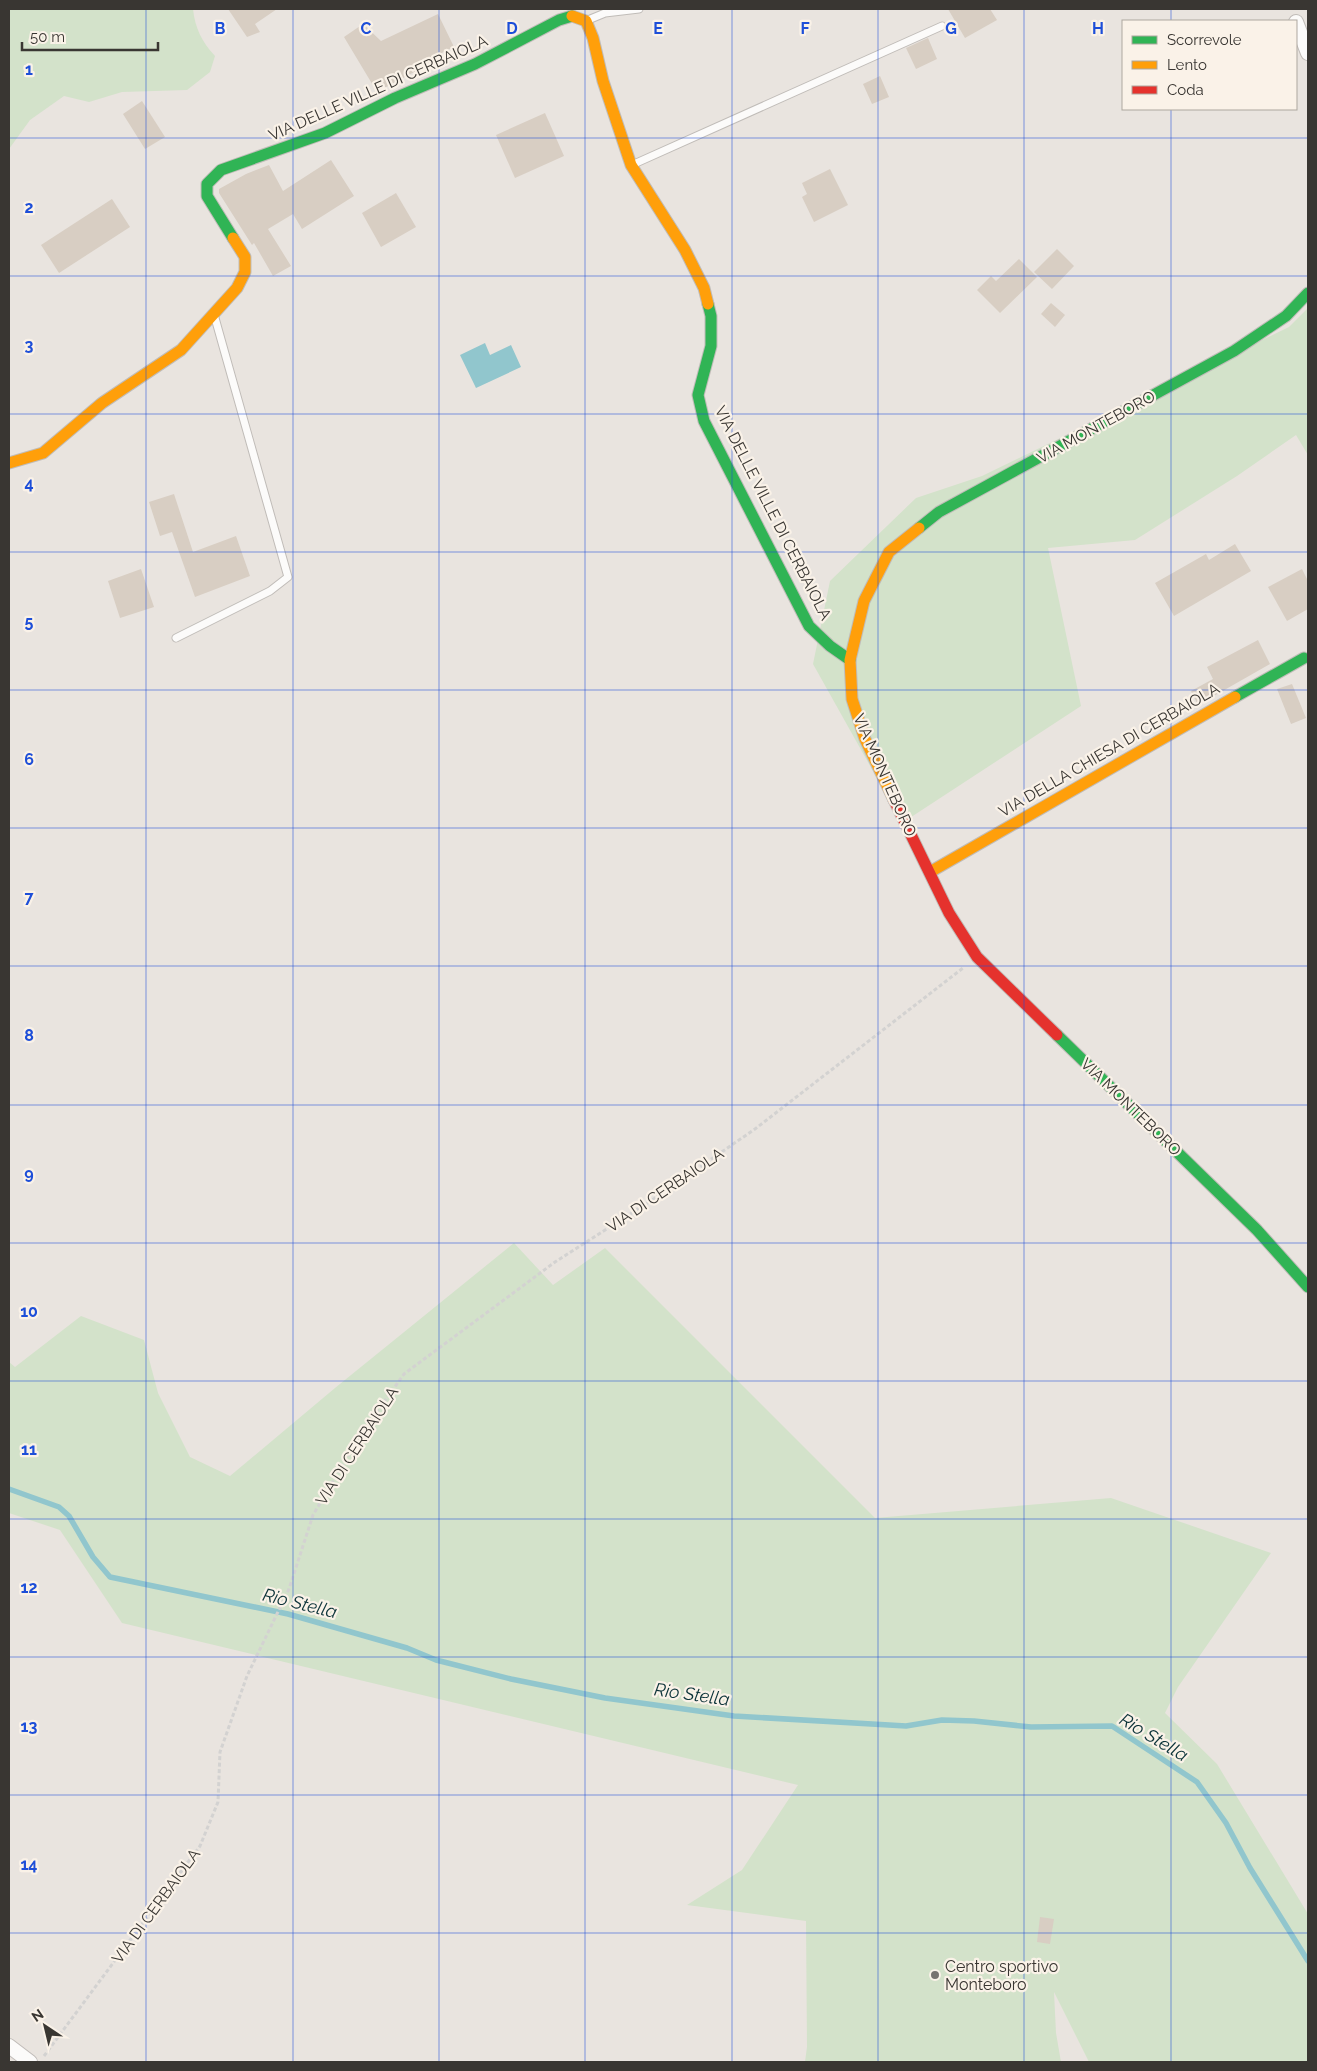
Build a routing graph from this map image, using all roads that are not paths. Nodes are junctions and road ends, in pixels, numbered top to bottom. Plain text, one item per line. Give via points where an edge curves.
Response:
1 (639, 9) edge
2 (586, 21) junction
3 (1297, 25) edge
4 (942, 26) dead end
5 (1308, 53) edge
6 (631, 165) junction
7 (1308, 293) edge
8 (214, 313) junction
9 (9, 463) edge
10 (176, 638) dead end
11 (1304, 658) dead end
12 (850, 660) junction
13 (930, 872) junction
14 (1308, 1288) edge
15 (9, 2046) edge
16 (30, 2062) edge

1 - 2 lane via 605,13
2 - 6 street, VIA DELLE VILLE DI CERBAIOLA
2 - 8 street, VIA DELLE VILLE DI CERBAIOLA via 573,16 559,20 475,64 324,132 221,170 207,184 207,196 245,257 246,272 237,288
3 - 5 street
4 - 6 lane
6 - 12 street, VIA DELLE VILLE DI CERBAIOLA via 704,288 711,316 711,346 698,395 704,421 809,626
7 - 12 street, VIA MONTEBORO via 1286,316 1234,351 940,512 889,552 864,601
8 - 9 street, VIA DELLE VILLE DI CERBAIOLA via 181,350 102,402 43,453
8 - 10 lane via 288,576 270,591
11 - 13 street, VIA DELLA CHIESA DI CERBAIOLA
12 - 13 street, VIA MONTEBORO via 852,700 865,739
13 - 14 street, VIA MONTEBORO via 949,913 977,956 1257,1230
15 - 16 street

